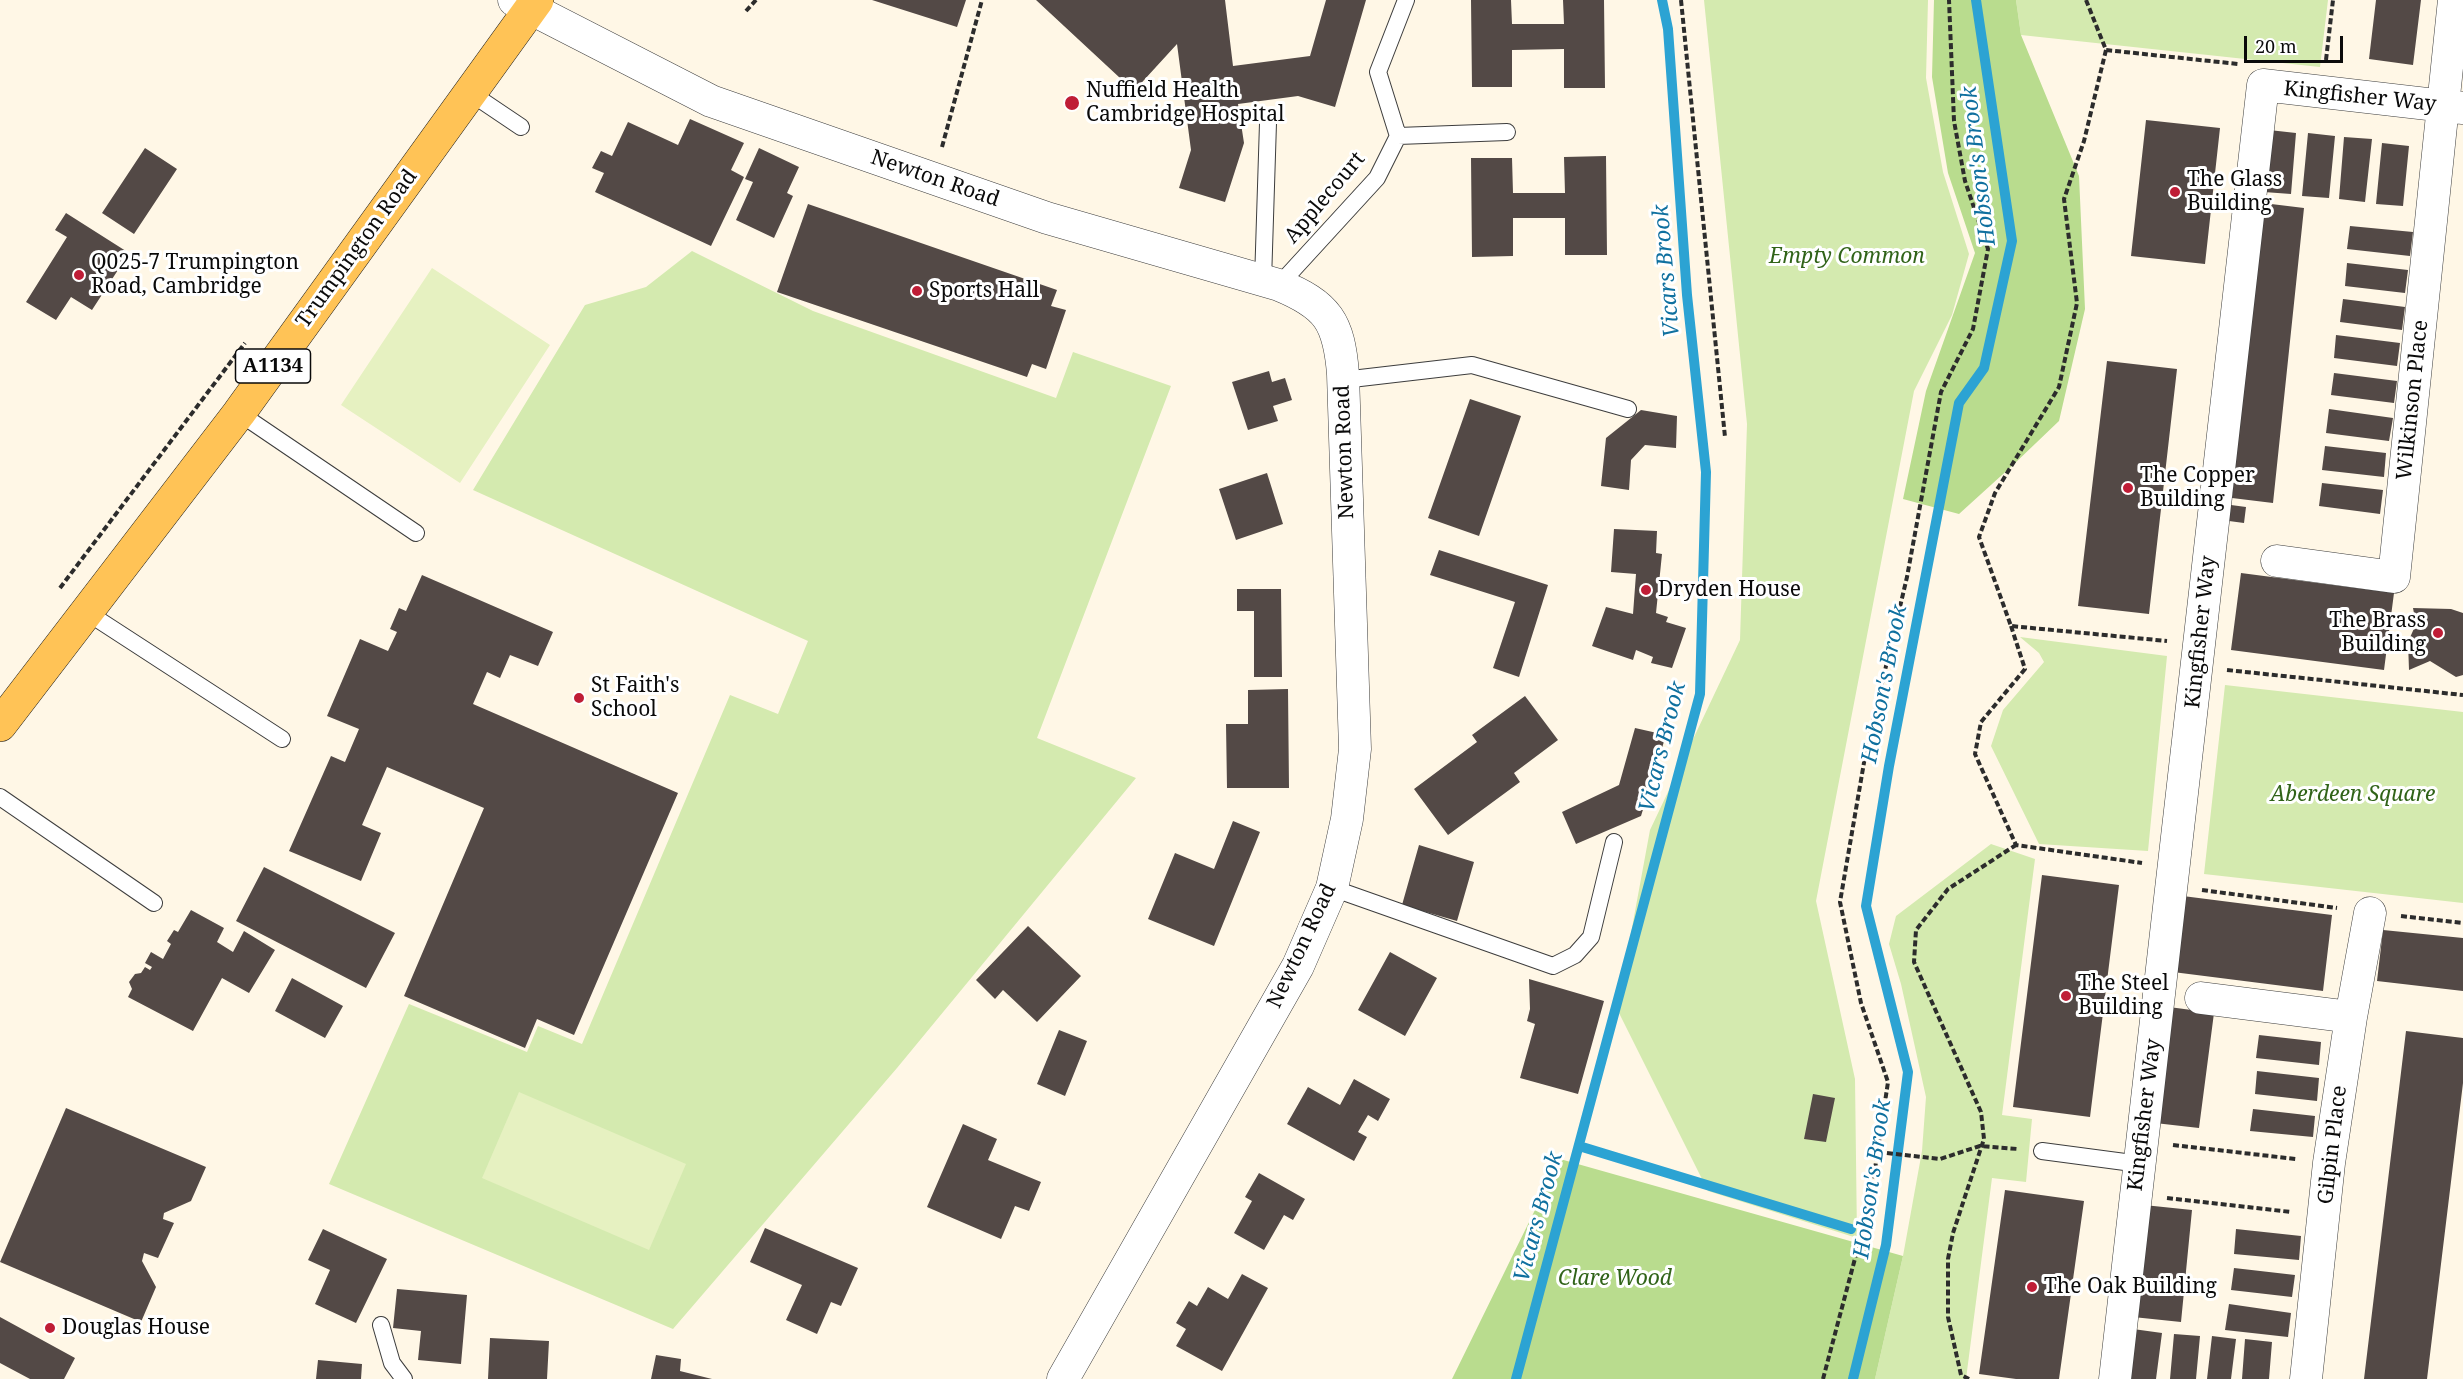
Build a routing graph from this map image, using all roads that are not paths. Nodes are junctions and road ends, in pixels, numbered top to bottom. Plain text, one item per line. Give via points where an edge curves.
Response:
1 (1406, 0) edge
2 (2454, 0) edge
3 (527, 3) edge
4 (469, 92) junction
5 (2453, 107) edge
6 (1268, 123) dead end
7 (521, 127) dead end
8 (1507, 132) dead end
9 (1398, 136) junction
10 (1271, 283) junction
11 (1343, 380) junction
12 (1628, 409) dead end
13 (239, 413) junction
14 (416, 533) dead end
15 (2277, 561) dead end
16 (88, 613) junction
17 (0, 725) edge
18 (282, 739) dead end
19 (0, 797) edge
20 (1614, 842) dead end
21 (1332, 888) junction
22 (154, 903) dead end
23 (2370, 913) road end
24 (2201, 998) dead end
25 (2351, 1017) junction
26 (2042, 1151) road end
27 (2139, 1167) junction
28 (381, 1325) dead end
29 (404, 1379) edge
30 (1063, 1379) edge
31 (2115, 1379) edge
32 (2306, 1379) edge

1 - 9 lane via 1377,72
2 - 5 street
3 - 4 main road, Trumpington Road / A1134
3 - 10 street, Newton Road via 711,101 1047,218
4 - 7 lane
4 - 13 main road, Trumpington Road / A1134
5 - 15 street, Wilkinson Place via 2394,578
5 - 27 street, Kingfisher Way via 2263,86
6 - 10 lane
8 - 9 lane
9 - 10 lane, Applecourt via 1377,178
10 - 11 street, Newton Road via 1304,295 1322,308 1334,325
11 - 12 lane via 1472,365
11 - 21 street, Newton Road via 1355,748 1347,819
13 - 14 lane
13 - 16 main road, Trumpington Road / A1134
16 - 17 main road, Trumpington Road / A1134
16 - 18 lane
19 - 22 lane
20 - 21 lane via 1592,937 1575,956 1553,966
21 - 30 street, Newton Road via 1298,966
23 - 25 street, Gilpin Place
24 - 25 street
25 - 32 street, Gilpin Place
26 - 27 lane
27 - 31 street, Kingfisher Way
28 - 29 lane via 392,1363

